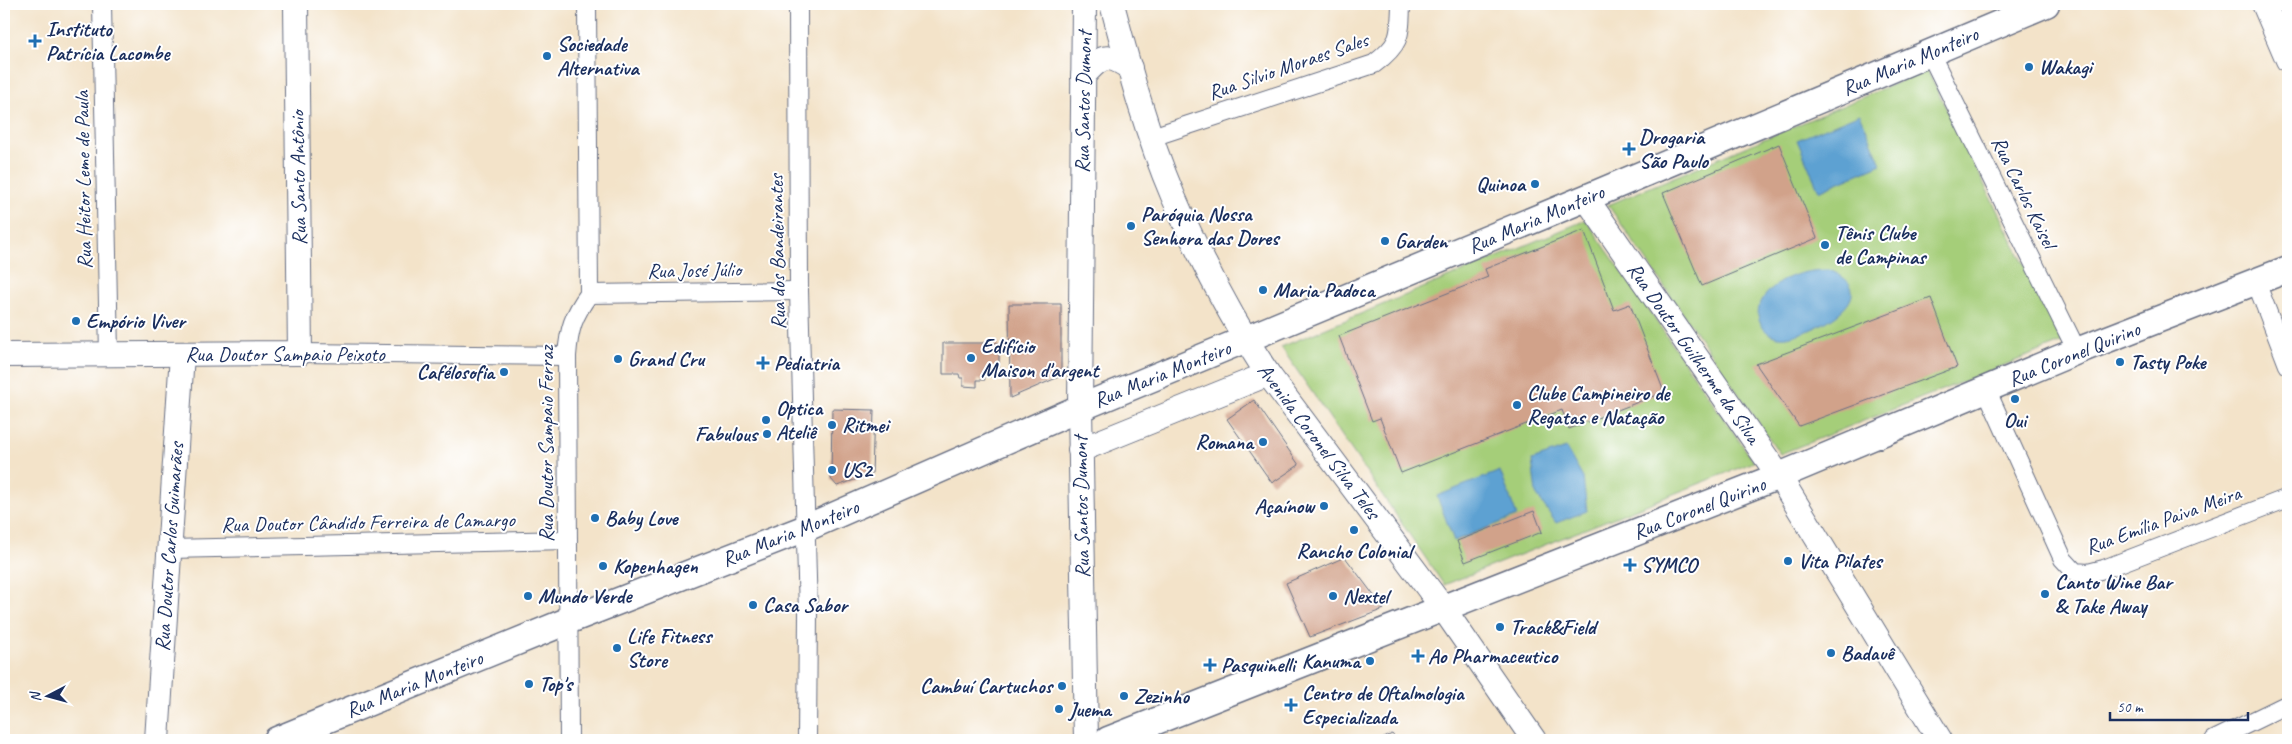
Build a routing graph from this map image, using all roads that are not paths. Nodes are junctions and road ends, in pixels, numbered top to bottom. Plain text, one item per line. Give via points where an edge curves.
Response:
1 (102, 4) edge
2 (296, 4) edge
3 (587, 4) edge
4 (798, 4) edge
5 (1084, 4) edge
6 (1112, 4) edge
7 (1401, 4) edge
8 (2046, 4) edge
9 (2264, 4) edge
10 (2015, 9) edge
11 (1930, 53) junction
12 (2288, 60) edge
13 (1130, 68) junction
14 (1083, 76) junction
15 (1152, 137) junction
16 (1586, 198) junction
17 (2288, 269) edge
18 (2256, 282) junction
19 (799, 291) junction
20 (589, 294) junction
21 (1245, 340) junction
22 (2077, 351) junction
23 (300, 353) junction
24 (109, 354) junction
25 (182, 354) junction
26 (4, 355) edge
27 (567, 356) junction
28 (2288, 365) edge
29 (1268, 374) junction
30 (1986, 389) junction
31 (1080, 408) junction
32 (1080, 450) junction
33 (1779, 476) junction
34 (2288, 498) edge
35 (806, 528) junction
36 (568, 540) junction
37 (169, 549) junction
38 (1443, 608) junction
39 (570, 620) junction
40 (2288, 704) edge
41 (156, 740) edge
42 (280, 740) edge
43 (570, 740) edge
44 (807, 740) edge
45 (1086, 740) edge
46 (1108, 740) edge
47 (1534, 740) edge
48 (1940, 740) edge
49 (2214, 740) edge

1 - 24 street, Rua Heitor Leme de Paula
2 - 23 street, Rua Santo Antônio
3 - 20 street
4 - 19 street, Rua dos Bandeirantes
5 - 14 street, Rua Santos Dumont
6 - 13 street, Avenida Coronel Silva Teles
7 - 15 street, Rua Silvio Moraes Sales via 1396,44 1374,64
8 - 10 main road, Rua Maria Monteiro
9 - 12 street
10 - 11 main road, Rua Maria Monteiro
11 - 16 main road, Rua Maria Monteiro
11 - 22 street, Rua Carlos Kaisel
13 - 14 street via 1116,58 1107,58 1092,66
13 - 15 street, Avenida Coronel Silva Teles
14 - 31 street, Rua Santos Dumont
15 - 21 street, Avenida Coronel Silva Teles via 1173,196
16 - 21 main road, Rua Maria Monteiro
16 - 33 street, Rua Doutor Guilherme da Silva
17 - 18 main road, Rua Coronel Quirino
18 - 22 main road, Rua Coronel Quirino
18 - 28 street
19 - 20 street, Rua José Júlio
19 - 35 street, Rua dos Bandeirantes
20 - 27 street, Rua Doutor Sampaio Ferraz via 575,313 569,330
21 - 29 street, Avenida Coronel Silva Teles
21 - 31 main road, Rua Maria Monteiro
22 - 30 main road, Rua Coronel Quirino
23 - 25 street, Rua Doutor Sampaio Peixoto
23 - 27 street, Rua Doutor Sampaio Peixoto
24 - 25 street, Rua Doutor Sampaio Peixoto
24 - 26 street, Rua Doutor Sampaio Peixoto
25 - 37 street, Rua Doutor Carlos Guimarães
27 - 36 street, Rua Doutor Sampaio Ferraz
29 - 32 street
29 - 38 street, Avenida Coronel Silva Teles
30 - 33 main road, Rua Coronel Quirino
30 - 34 street, Rua Emília Paiva Meira via 2063,559 2075,572 2104,569
31 - 32 street, Rua Santos Dumont
31 - 35 main road, Rua Maria Monteiro
32 - 45 street, Rua Santos Dumont
33 - 38 main road, Rua Coronel Quirino
33 - 48 street, Rua Doutor Guilherme da Silva
35 - 39 main road, Rua Maria Monteiro
35 - 44 street, Rua dos Bandeirantes
36 - 37 street, Rua Doutor Cândido Ferreira de Camargo
36 - 39 street, Rua Doutor Sampaio Ferraz
37 - 41 street, Rua Doutor Carlos Guimarães
38 - 46 main road, Rua Coronel Quirino
38 - 47 street, Avenida Coronel Silva Teles
39 - 42 main road, Rua Maria Monteiro
39 - 43 street, Rua Doutor Sampaio Ferraz
40 - 49 street

